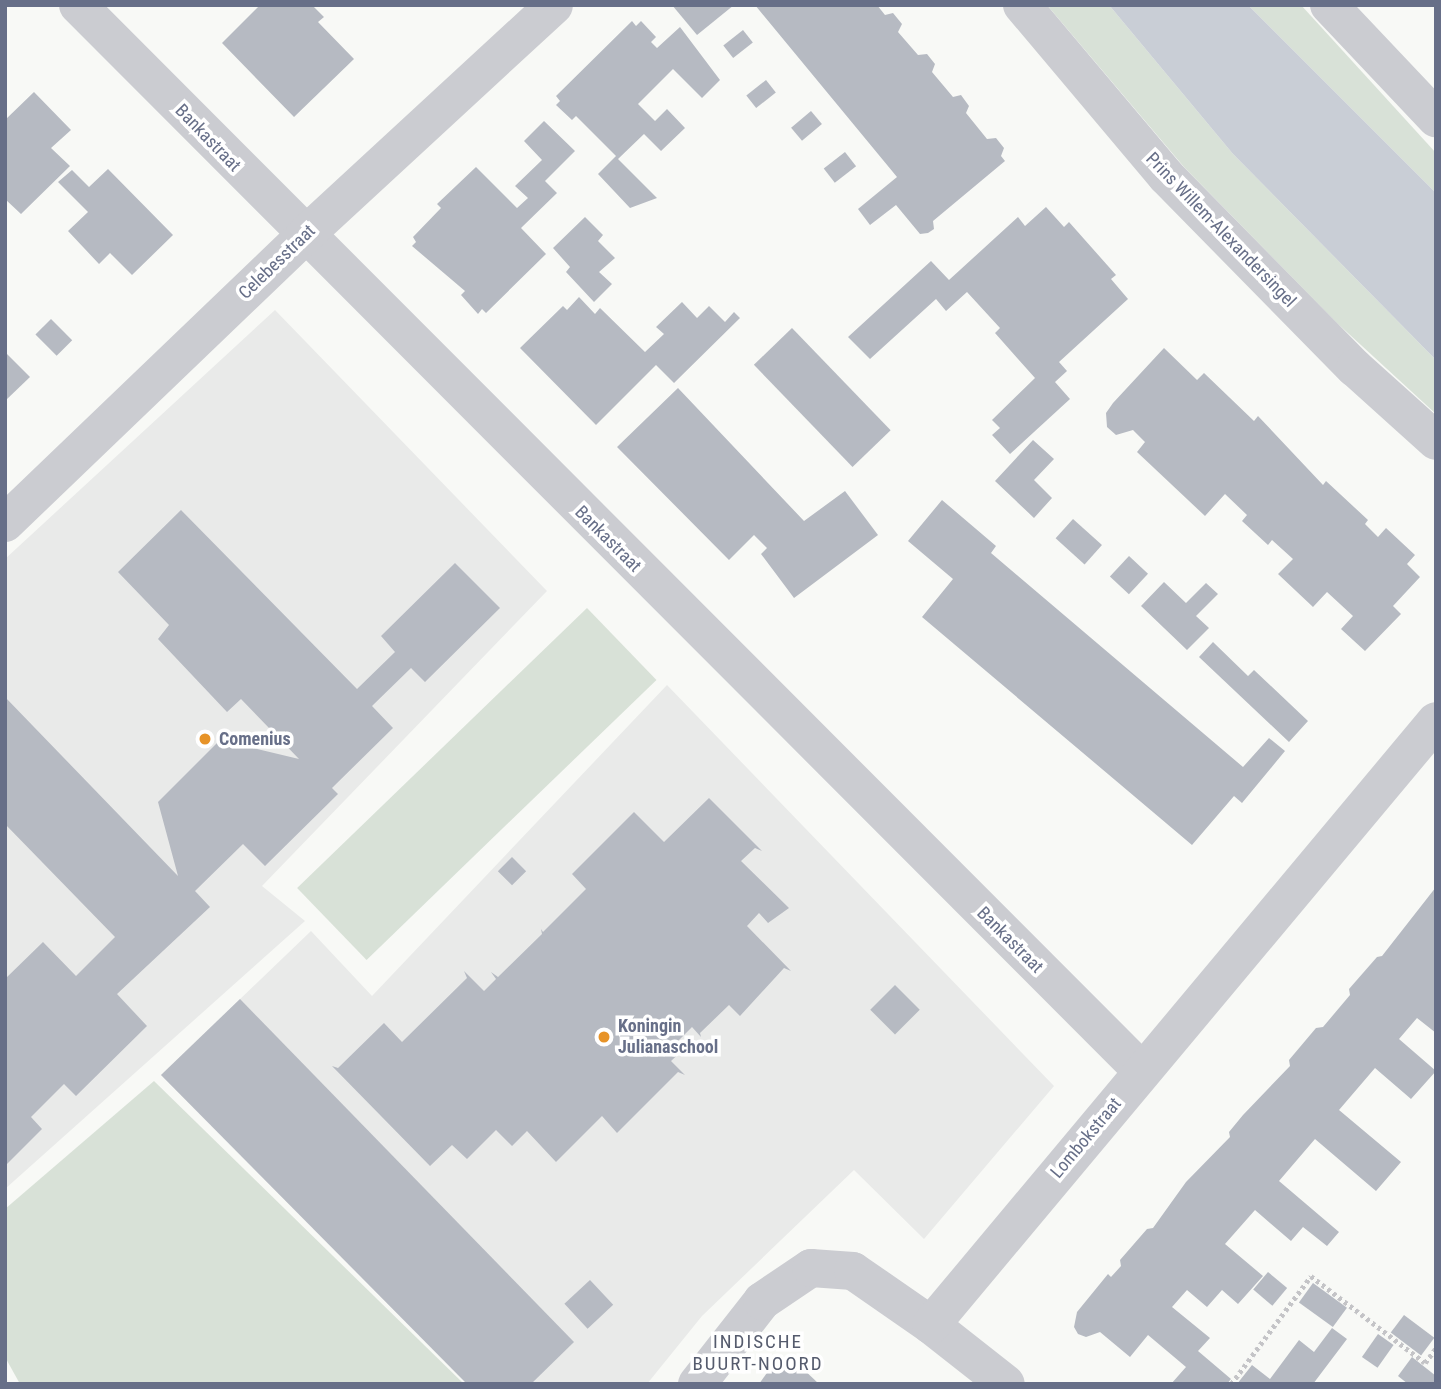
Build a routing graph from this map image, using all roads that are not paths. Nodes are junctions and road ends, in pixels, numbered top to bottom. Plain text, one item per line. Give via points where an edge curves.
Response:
1 (78, 5) edge
2 (554, 5) edge
3 (1021, 5) edge
4 (1329, 5) edge
5 (1436, 118) edge
6 (304, 236) junction
7 (1436, 441) edge
8 (5, 523) edge
9 (1436, 721) edge
10 (1142, 1071) junction
11 (931, 1325) junction
12 (697, 1384) edge
13 (1006, 1384) edge

1 - 6 street, Bankastraat
2 - 6 street, Celebesstraat
3 - 7 street, Prins Willem-Alexandersingel via 1166,176 1355,368
4 - 5 street
6 - 8 street, Celebesstraat
6 - 10 street, Bankastraat
9 - 10 street, Lombokstraat
10 - 11 street, Lombokstraat
11 - 12 street via 853,1271 811,1268 762,1301
11 - 13 street

